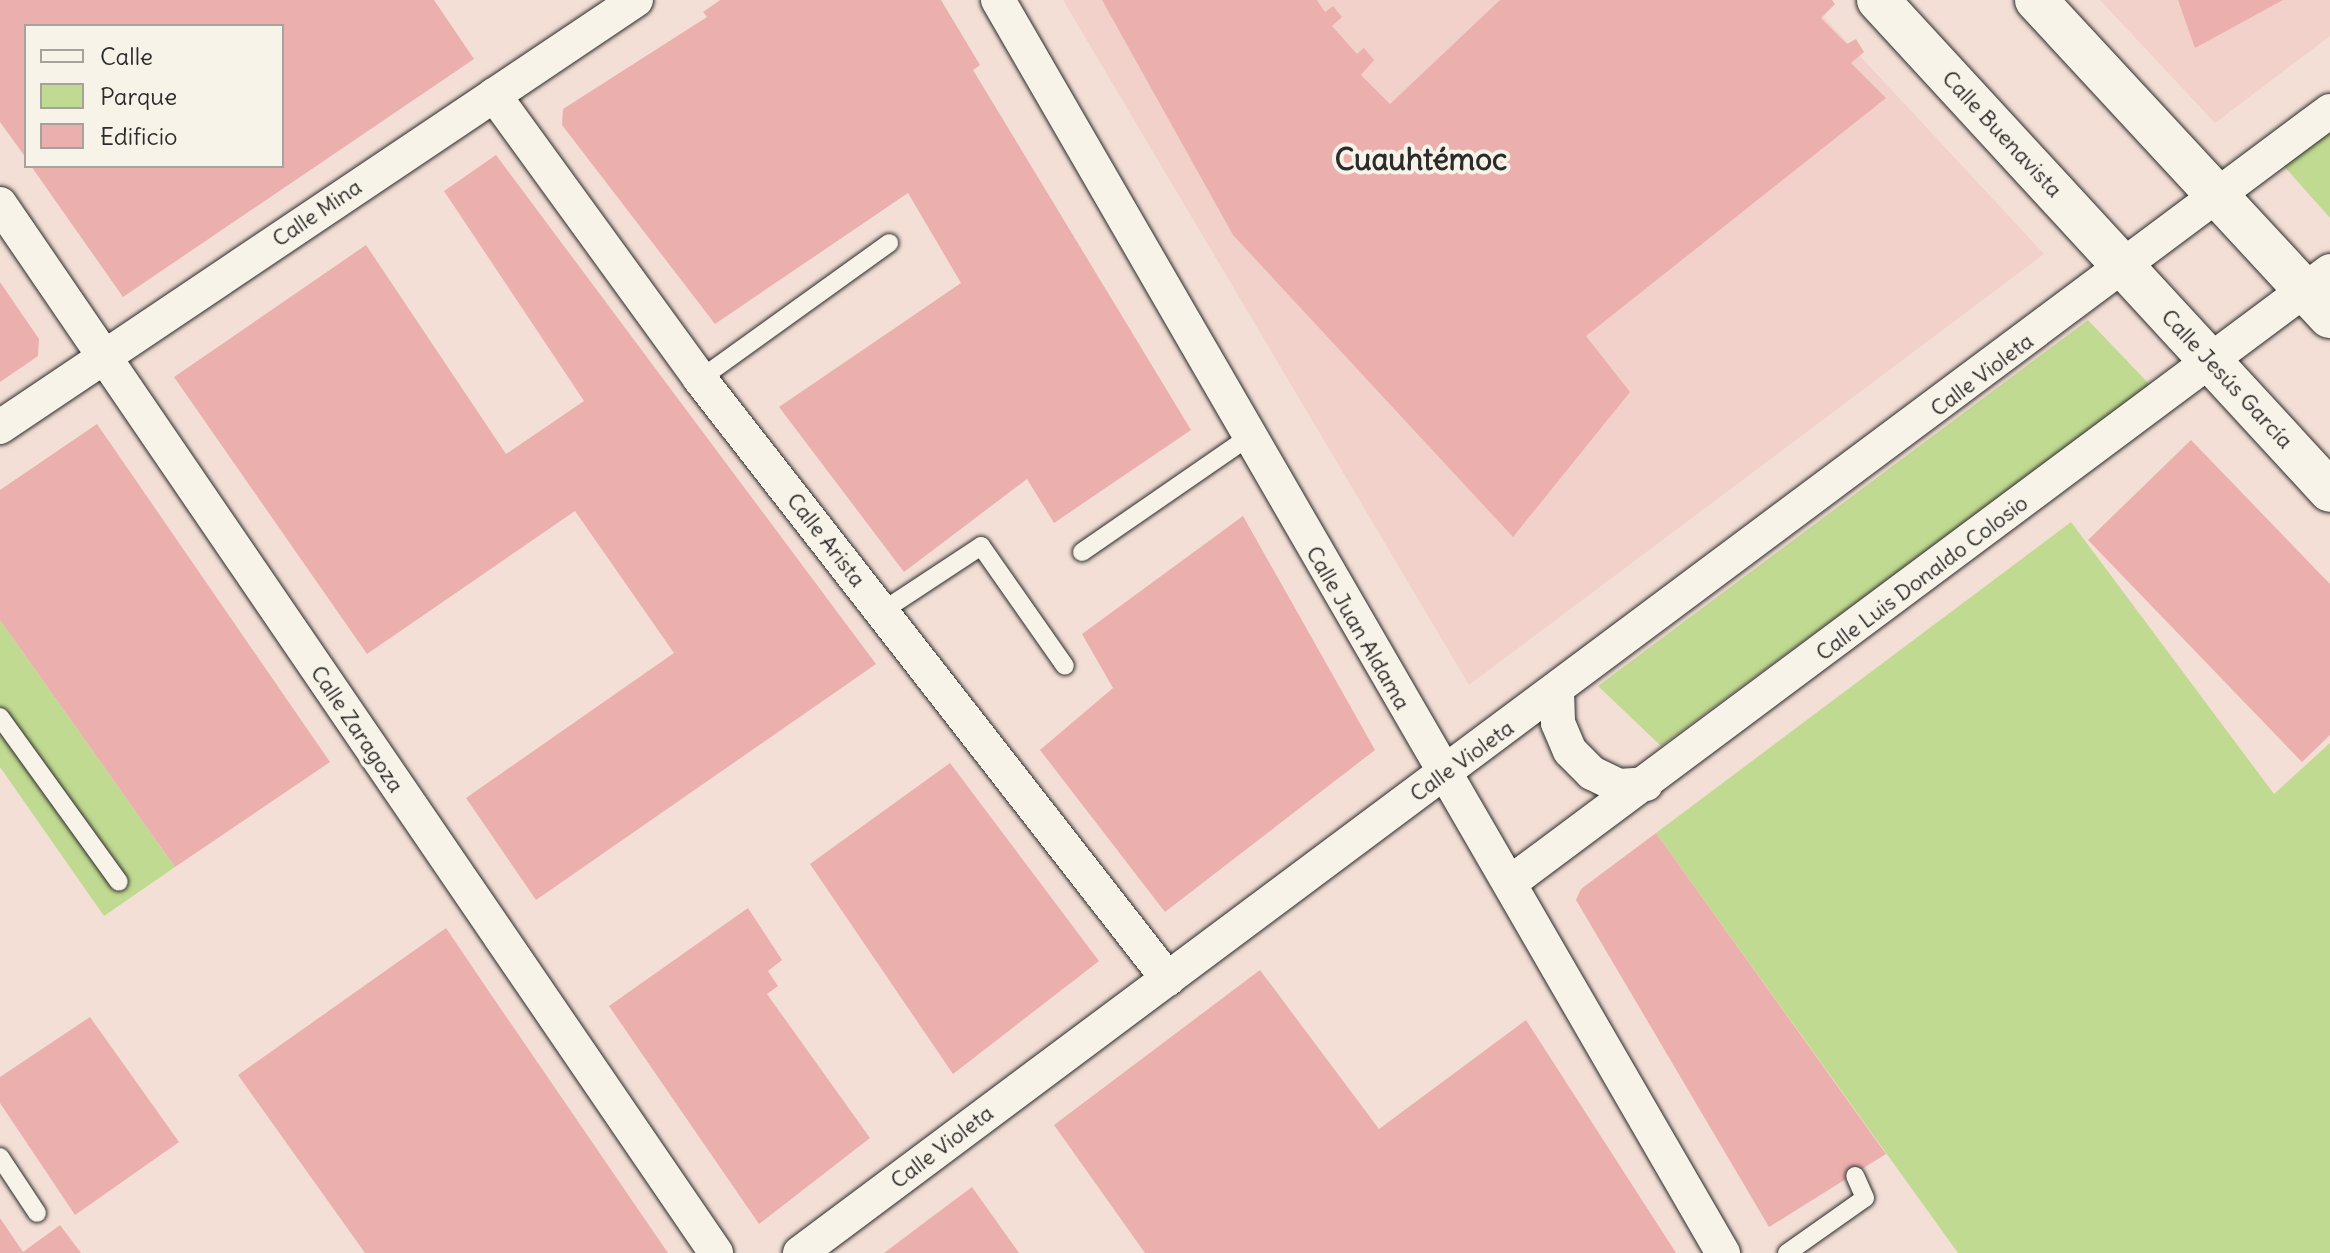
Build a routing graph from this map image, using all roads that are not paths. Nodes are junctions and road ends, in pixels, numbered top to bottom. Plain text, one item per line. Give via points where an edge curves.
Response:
1 (636, 0) edge
2 (998, 0) edge
3 (1878, 0) edge
4 (2036, 0) edge
5 (494, 95) junction
6 (2330, 111) edge
7 (2217, 196) junction
8 (0, 204) edge
9 (889, 243) dead end
10 (2124, 269) junction
11 (2322, 292) edge
12 (104, 356) junction
13 (2211, 361) junction
14 (700, 379) junction
15 (0, 427) edge
16 (1249, 437) junction
17 (2330, 491) edge
18 (1082, 552) dead end
19 (881, 612) junction
20 (1065, 666) dead end
21 (1557, 692) junction
22 (0, 717) edge
23 (1442, 774) junction
24 (1646, 784) junction
25 (119, 882) dead end
26 (1511, 882) junction
27 (1168, 979) junction
28 (0, 1157) edge
29 (1855, 1176) dead end
30 (37, 1213) dead end
31 (716, 1253) edge
32 (800, 1253) edge
33 (1723, 1253) edge
34 (1787, 1253) edge

1 - 5 street, Calle Mina
2 - 16 street, Calle Juan Aldama
3 - 10 street, Calle Buenavista
4 - 7 street
5 - 12 street, Calle Mina
5 - 14 street, Calle Arista
6 - 7 street
7 - 10 street
7 - 11 street
8 - 12 street, Calle Zaragoza
9 - 14 lane
10 - 13 street, Calle Jesús García
10 - 21 street, Calle Violeta
11 - 13 street, Calle Luis Donaldo Colosio
12 - 15 street, Calle Mina
12 - 31 street, Calle Zaragoza
13 - 17 street, Calle Jesús García
13 - 24 street, Calle Luis Donaldo Colosio
14 - 19 street, Calle Arista
16 - 18 lane
16 - 23 street, Calle Juan Aldama
19 - 20 lane via 981,546
19 - 27 street, Calle Arista
21 - 23 street, Calle Violeta
21 - 24 street via 1558,723 1570,751 1592,773 1619,786
22 - 25 lane
23 - 26 street, Calle Juan Aldama
23 - 27 street, Calle Violeta
24 - 26 street, Calle Luis Donaldo Colosio
26 - 33 street, Calle Juan Aldama
27 - 32 street, Calle Violeta
28 - 30 lane
29 - 34 lane via 1865,1198

